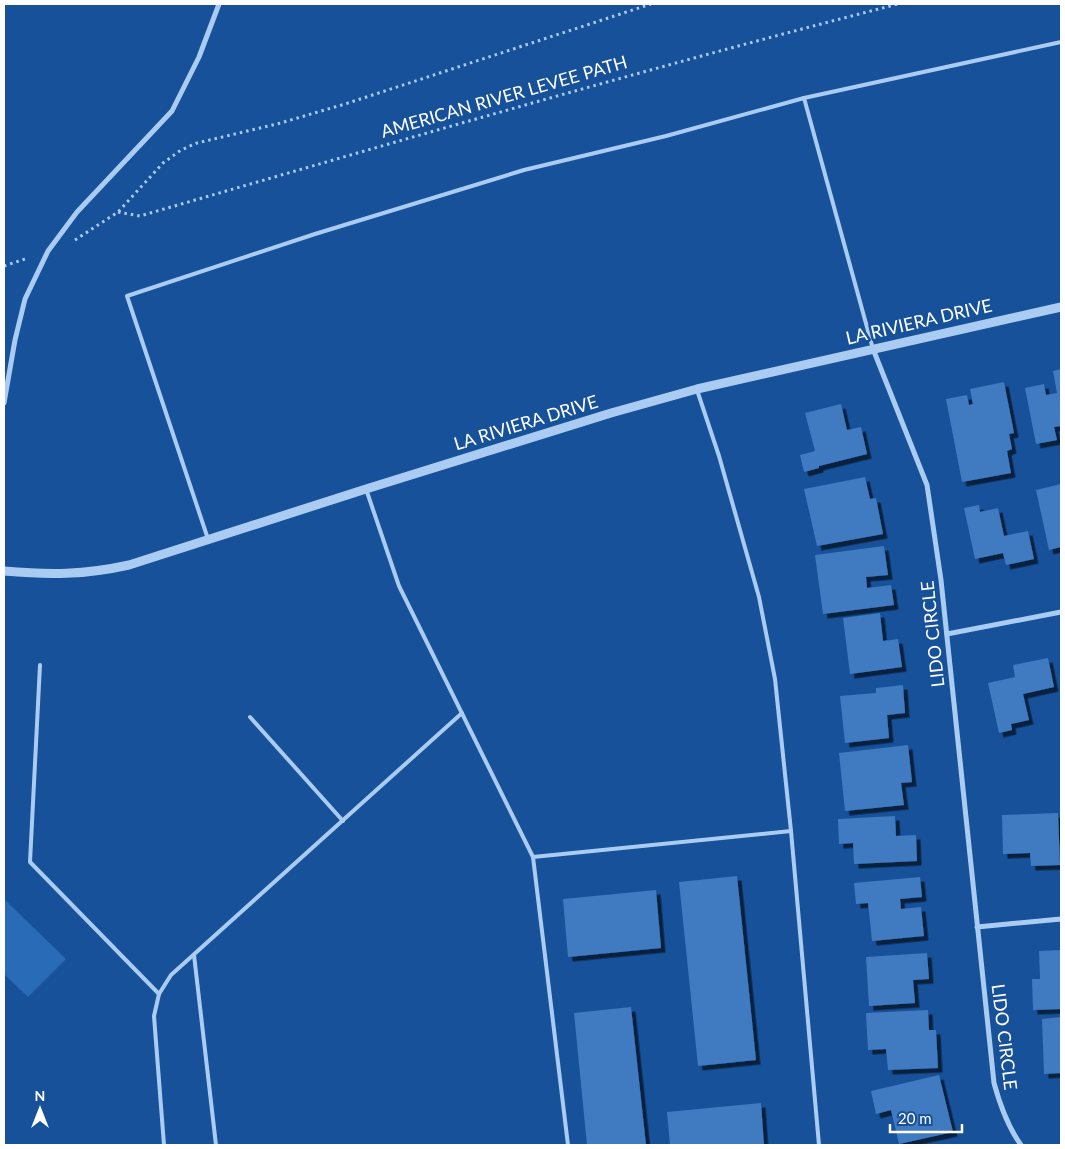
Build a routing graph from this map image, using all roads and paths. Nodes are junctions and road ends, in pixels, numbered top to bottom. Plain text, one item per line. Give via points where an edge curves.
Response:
1 (219, 4) edge
2 (651, 4) edge
3 (898, 4) edge
4 (1061, 42) edge
5 (804, 98) junction
6 (1061, 306) edge
7 (873, 349) junction
8 (697, 390) junction
9 (4, 403) edge
10 (366, 489) junction
11 (208, 539) junction
12 (4, 571) edge
13 (1061, 612) edge
14 (947, 634) junction
15 (40, 665) dead end
16 (462, 713) junction
17 (250, 717) dead end
18 (343, 821) junction
19 (792, 831) junction
20 (533, 857) junction
21 (1061, 919) edge
22 (977, 927) junction
23 (194, 955) junction
24 (159, 994) junction
25 (164, 1145) edge
26 (216, 1145) edge
27 (568, 1145) edge
28 (820, 1145) edge
29 (1021, 1145) edge

1 - 9 street via 199,57 172,111 77,212 48,251 26,299
2 - 3 path, AMERICAN RIVER LEVEE PATH via 345,104 196,143 163,163 118,212 140,216 589,87
4 - 5 lane
5 - 7 lane
5 - 11 lane via 524,170 127,296
6 - 7 street, LA RIVIERA DRIVE
7 - 8 street, LA RIVIERA DRIVE
7 - 14 street, LIDO CIRCLE via 927,484
8 - 10 street, LA RIVIERA DRIVE via 611,413
8 - 19 lane via 758,597 774,679
10 - 11 street, LA RIVIERA DRIVE
10 - 16 lane via 399,586
11 - 12 street, LA RIVIERA DRIVE via 110,569 44,575
13 - 14 street
14 - 22 street, LIDO CIRCLE
15 - 24 lane via 30,862
16 - 18 lane
16 - 20 lane
17 - 18 lane
18 - 23 lane
19 - 20 lane
19 - 28 lane
20 - 27 lane
21 - 22 street
22 - 29 street, LIDO CIRCLE via 994,1083 1006,1118
23 - 24 lane via 171,975
23 - 26 lane
24 - 25 lane via 154,1031

